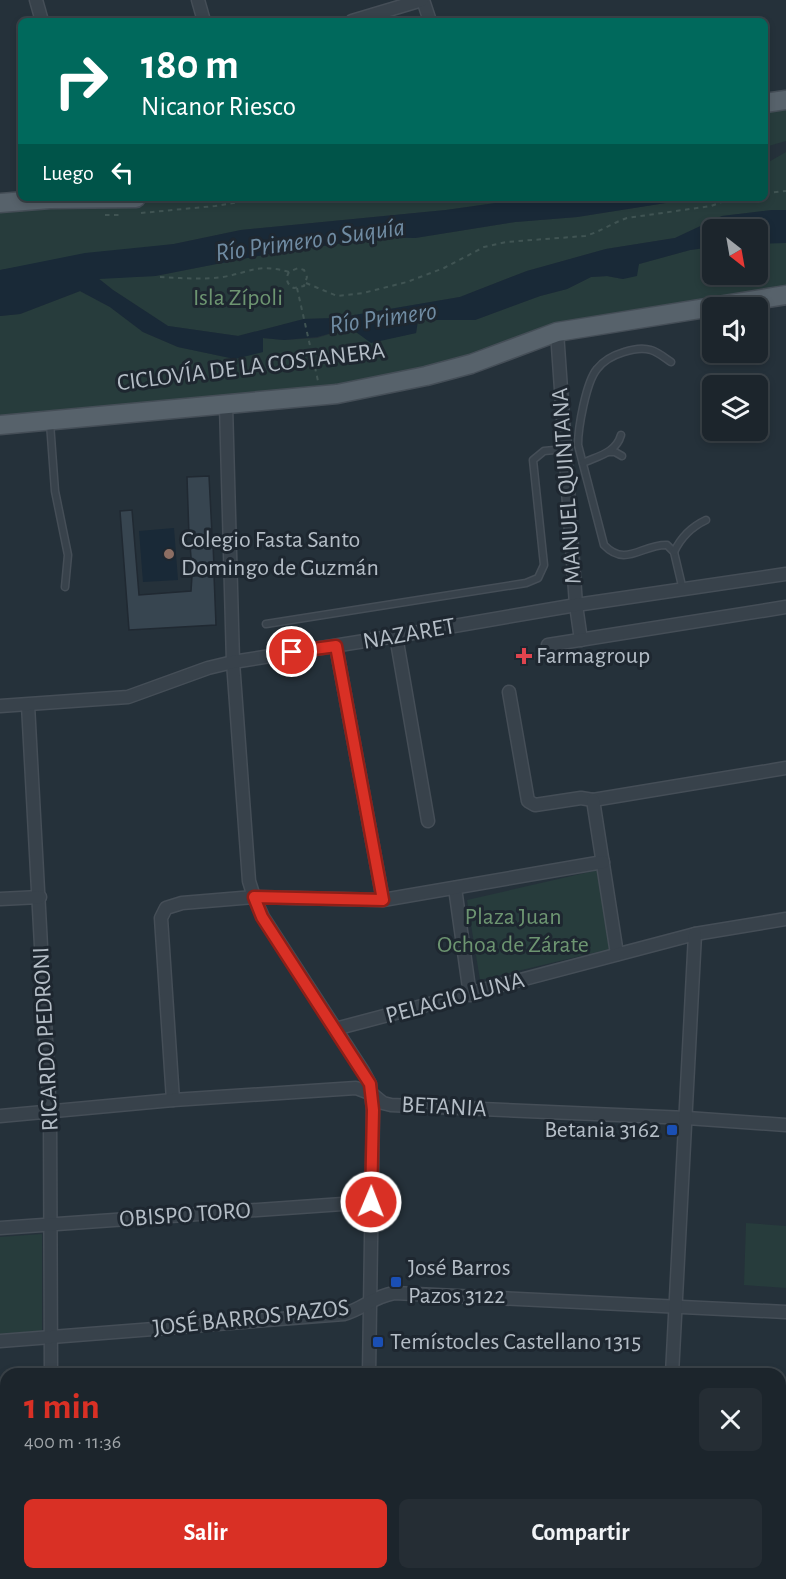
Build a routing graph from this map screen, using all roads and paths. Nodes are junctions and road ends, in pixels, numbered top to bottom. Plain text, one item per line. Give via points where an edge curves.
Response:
1 (36, 0) edge
2 (198, 0) edge
3 (423, 0) edge
4 (41, 18) edge
5 (203, 18) edge
6 (362, 18) edge
7 (429, 18) edge
8 (786, 100) edge
9 (768, 103) edge
10 (786, 191) edge
11 (768, 193) edge
12 (25, 201) edge
13 (725, 201) edge
14 (0, 203) edge
15 (289, 272) junction
16 (160, 277) dead end
17 (306, 283) junction
18 (297, 288) junction
19 (786, 295) edge
20 (557, 332) junction
21 (671, 362) dead end
22 (317, 372) dead end
23 (226, 405) junction
24 (50, 420) junction
25 (0, 425) edge
26 (621, 435) dead end
27 (565, 449) junction
28 (609, 452) junction
29 (622, 456) dead end
30 (583, 463) junction
31 (706, 520) dead end
32 (674, 552) junction
33 (786, 574) edge
34 (65, 587) dead end
35 (683, 590) junction
36 (576, 605) junction
37 (786, 607) edge
38 (266, 624) dead end
39 (396, 636) junction
40 (581, 640) junction
41 (548, 645) dead end
42 (336, 646) junction
43 (233, 662) junction
44 (509, 692) dead end
45 (28, 705) junction
46 (0, 706) edge
47 (786, 768) edge
48 (593, 800) junction
49 (428, 821) dead end
50 (603, 862) junction
51 (455, 888) junction
52 (40, 897) junction
53 (254, 897) junction
54 (0, 899) edge
55 (383, 900) junction
56 (786, 919) edge
57 (695, 934) junction
58 (617, 954) junction
59 (470, 995) junction
60 (335, 1029) junction
61 (372, 1094) junction
62 (173, 1100) junction
63 (50, 1113) junction
64 (0, 1116) edge
65 (687, 1118) junction
66 (786, 1125) edge
67 (371, 1202) junction
68 (52, 1224) junction
69 (0, 1228) edge
70 (370, 1300) junction
71 (675, 1305) junction
72 (786, 1312) edge
73 (52, 1337) junction
74 (0, 1341) edge
75 (51, 1368) edge
76 (369, 1368) edge
77 (672, 1368) edge

1 - 4 street
2 - 5 street
3 - 6 street
3 - 7 street
8 - 9 main road
10 - 11 path
12 - 14 main road
13 - 17 path via 627,218 585,236 484,247 444,268 363,293 337,296
15 - 16 path via 260,267 222,277
15 - 17 path via 304,270
15 - 18 path via 287,282
17 - 18 path
18 - 22 path
19 - 20 main road
20 - 23 main road via 426,376 337,394
20 - 27 street, MANUEL QUINTANA
21 - 30 lane via 652,350 637,349 615,355 597,369 578,432
23 - 24 main road
23 - 43 street
24 - 25 main road
24 - 34 lane via 55,491 68,555
26 - 28 lane
27 - 36 street, MANUEL QUINTANA
27 - 38 lane via 544,451 532,460 544,565 538,578
28 - 29 lane
28 - 30 lane
30 - 32 lane via 601,540 609,550 623,556 667,545
31 - 32 lane via 687,532
32 - 35 lane
33 - 35 street, NAZARET
35 - 36 street, NAZARET
36 - 39 street, NAZARET
36 - 40 street, MANUEL QUINTANA
37 - 40 street
39 - 42 street, NAZARET
39 - 49 street
40 - 41 street
42 - 43 street, NAZARET
42 - 55 street
43 - 45 street, NAZARET via 128,696
43 - 53 street via 249,881
44 - 48 street via 528,801 535,805 581,798
45 - 46 street, NAZARET
45 - 52 street, RICARDO PEDRONI
47 - 48 street
48 - 50 street
50 - 51 street
50 - 58 street
51 - 55 street
51 - 59 street
52 - 54 street
52 - 63 street, RICARDO PEDRONI
53 - 55 street
53 - 60 street via 262,917
53 - 62 street via 182,903 166,908 161,918
56 - 57 street, PELAGIO LUNA
57 - 58 street, PELAGIO LUNA
57 - 65 street
58 - 59 street, PELAGIO LUNA
59 - 60 street, PELAGIO LUNA
60 - 61 street via 363,1071
61 - 62 street, BETANIA via 356,1088
61 - 65 street, BETANIA via 391,1105
61 - 67 street
62 - 63 street, BETANIA
63 - 64 street, BETANIA
63 - 68 street, RICARDO PEDRONI
65 - 66 street, BETANIA
65 - 71 street
67 - 68 street, OBISPO TORO
67 - 70 street
68 - 69 street, OBISPO TORO
68 - 73 street, RICARDO PEDRONI
70 - 71 street, JOSÉ BARROS PAZOS via 394,1293
70 - 73 street, JOSÉ BARROS PAZOS via 344,1314
70 - 76 street
71 - 72 street, JOSÉ BARROS PAZOS
71 - 77 street
73 - 74 street, JOSÉ BARROS PAZOS
73 - 75 street, RICARDO PEDRONI

